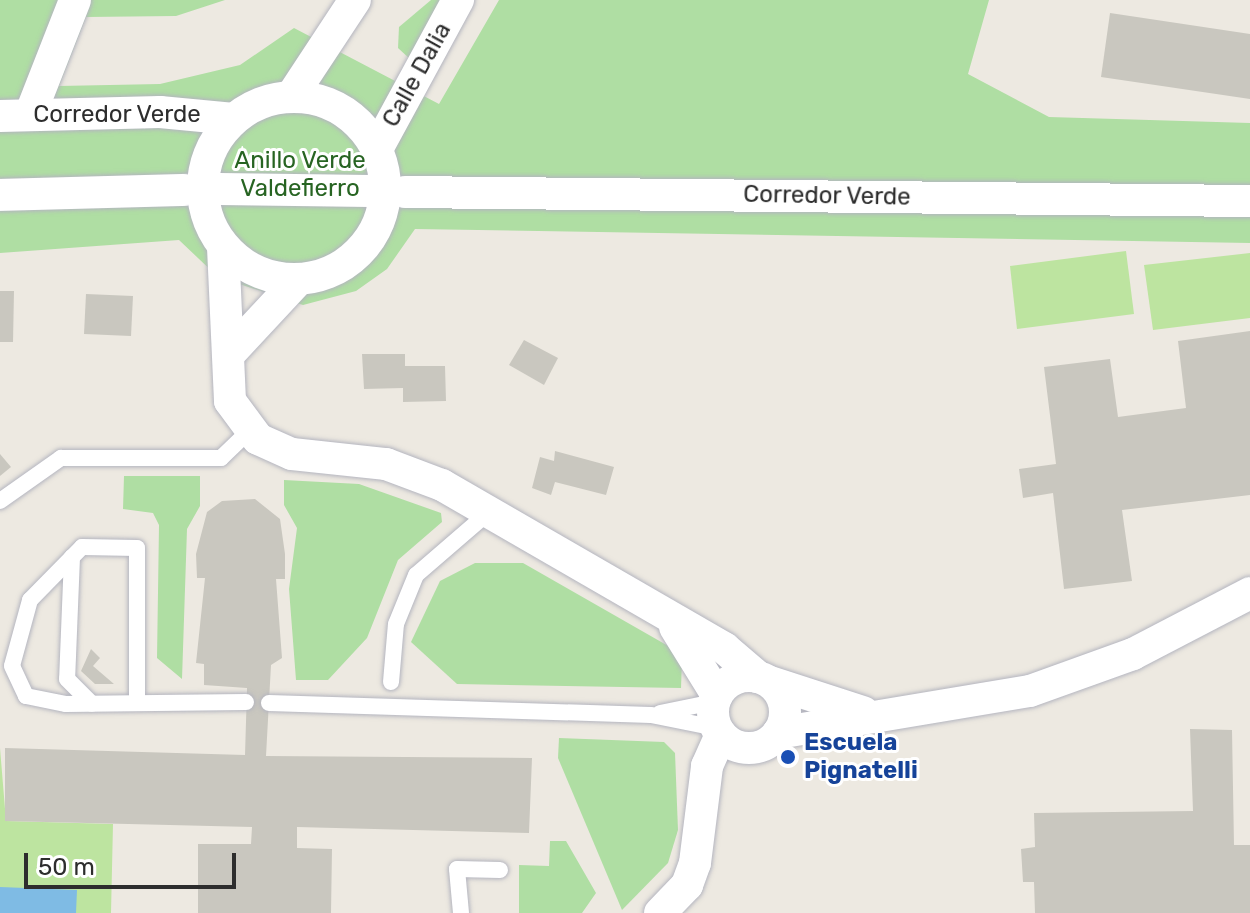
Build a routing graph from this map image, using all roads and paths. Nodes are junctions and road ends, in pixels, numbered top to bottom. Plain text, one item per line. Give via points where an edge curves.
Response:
1 (75, 0) edge
2 (355, 0) edge
3 (458, 0) edge
4 (291, 97) junction
5 (15, 115) edge
6 (234, 119) junction
7 (377, 149) junction
8 (219, 189) dead end
9 (184, 190) dead end
10 (370, 191) dead end
11 (405, 192) dead end
12 (0, 195) edge
13 (1250, 201) edge
14 (223, 247) junction
15 (298, 280) junction
16 (230, 353) junction
17 (249, 431) junction
18 (0, 501) edge
19 (489, 512) junction
20 (72, 557) junction
21 (1250, 593) edge
22 (673, 625) junction
23 (764, 679) junction
24 (391, 682) dead end
25 (246, 702) dead end
26 (137, 703) junction
27 (269, 703) dead end
28 (92, 704) junction
29 (870, 714) junction
30 (651, 715) junction
31 (723, 722) junction
32 (778, 733) junction
33 (500, 870) dead end
34 (689, 899) edge
35 (461, 913) edge
36 (660, 913) edge

1 - 5 street
2 - 4 street
3 - 7 street, Calle Dalia
4 - 6 street, Corredor Verde
4 - 7 street via 341,111
5 - 6 street, Corredor Verde
6 - 14 street, Corredor Verde via 210,151 202,189
7 - 15 street via 385,191 376,229 340,267
8 - 10 street
9 - 12 street
11 - 13 street, Corredor Verde
14 - 15 street via 248,268
14 - 16 street, Corredor Verde
15 - 16 street
16 - 17 street, Corredor Verde via 230,401
17 - 18 lane via 221,458 61,458
17 - 19 street via 284,452 355,457 410,471
19 - 22 street
19 - 24 lane via 416,575 396,624
20 - 26 lane via 82,547 137,548
20 - 28 lane via 67,679
20 - 28 lane via 30,600 12,666 26,696
21 - 29 street via 1069,679 952,710
22 - 23 street via 724,648
22 - 31 street
23 - 29 street
23 - 31 street via 734,679
23 - 32 street via 784,706
25 - 26 lane
26 - 28 lane
27 - 30 lane
29 - 32 street
30 - 31 lane
30 - 31 lane
31 - 32 street
31 - 34 street
33 - 35 lane via 457,869
34 - 36 street

